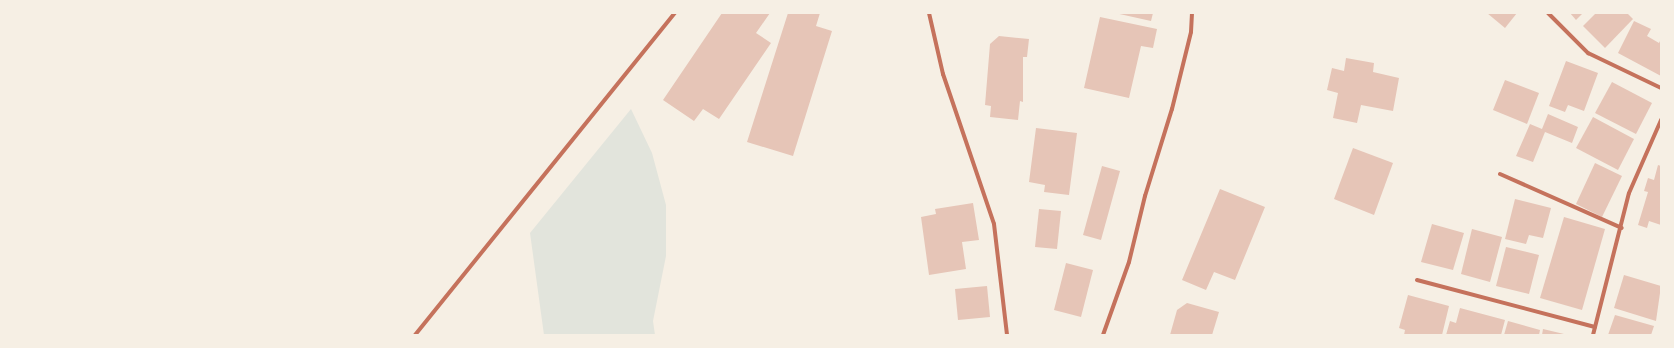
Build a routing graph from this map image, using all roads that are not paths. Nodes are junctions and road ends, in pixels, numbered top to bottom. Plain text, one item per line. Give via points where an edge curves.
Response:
1 (675, 13) edge
2 (929, 13) edge
3 (1192, 13) edge
4 (1548, 13) edge
5 (1661, 88) edge
6 (1661, 120) edge
7 (1500, 174) dead end
8 (1622, 228) junction
9 (1417, 280) dead end
10 (1595, 327) junction
11 (415, 335) edge
12 (1007, 335) edge
13 (1104, 335) edge
14 (1593, 335) edge

1 - 11 street via 483,255
2 - 12 street via 943,74 994,224
3 - 13 street via 1191,32 1172,109 1145,196 1129,262
4 - 5 street via 1588,53
6 - 8 street via 1629,193
7 - 8 street
8 - 10 street
9 - 10 street
10 - 14 street

